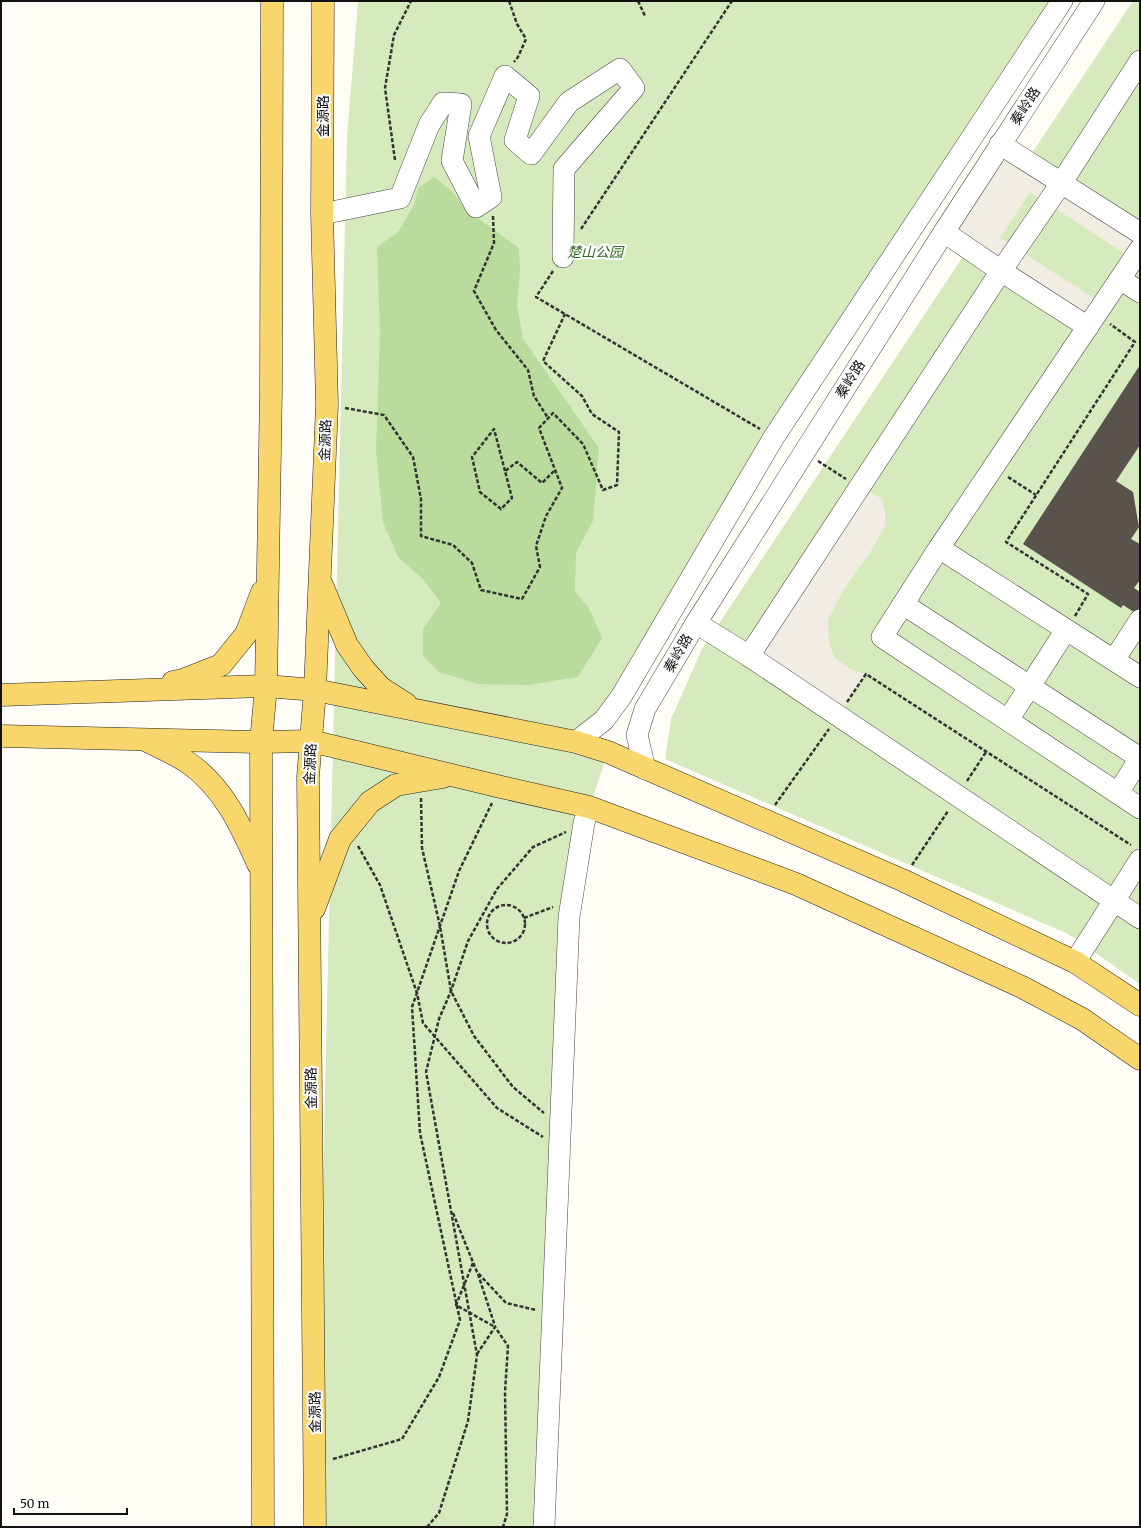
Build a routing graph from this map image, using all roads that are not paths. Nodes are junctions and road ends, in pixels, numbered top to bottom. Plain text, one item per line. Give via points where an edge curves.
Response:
1 (272, 1) edge
2 (323, 1) edge
3 (1062, 1) edge
4 (1094, 1) edge
5 (1140, 61) edge
6 (1000, 144) junction
7 (1062, 182) junction
8 (322, 214) junction
9 (944, 232) junction
10 (1140, 233) edge
11 (1140, 249) edge
12 (563, 257) road end
13 (1001, 271) junction
14 (1120, 279) junction
15 (1140, 292) edge
16 (1092, 321) junction
17 (939, 548) junction
18 (268, 576) junction
19 (319, 579) junction
20 (903, 604) junction
21 (1140, 620) edge
22 (696, 623) junction
23 (1066, 630) junction
24 (749, 656) junction
25 (1114, 660) junction
26 (1140, 677) edge
27 (266, 686) junction
28 (1029, 687) junction
29 (132, 690) junction
30 (315, 690) junction
31 (1, 694) edge
32 (416, 710) junction
33 (1008, 720) junction
34 (1, 736) edge
35 (144, 740) junction
36 (311, 741) junction
37 (261, 742) junction
38 (576, 742) junction
39 (1140, 758) edge
40 (644, 769) junction
41 (451, 775) junction
42 (1118, 793) junction
43 (1140, 808) edge
44 (587, 815) junction
45 (1137, 853) edge
46 (261, 870) junction
47 (1114, 901) junction
48 (1140, 918) edge
49 (310, 922) junction
50 (1075, 962) junction
51 (1140, 1005) edge
52 (1140, 1060) edge
53 (263, 1527) edge
54 (315, 1527) edge
55 (544, 1527) edge

1 - 18 main road
2 - 8 main road, 金源路
3 - 38 street, 秦岭路 via 774,437 621,697 604,720
4 - 6 street, 秦岭路
5 - 7 street
6 - 7 street
6 - 9 street, 秦岭路
7 - 10 street
7 - 13 street
8 - 12 street via 400,198 429,125 443,103 460,104 452,161 476,207 491,198 479,136 505,76 529,96 516,140 531,154 569,102 620,69 634,88 564,168
8 - 19 main road, 金源路 via 327,404
9 - 13 street
9 - 22 street, 秦岭路
11 - 14 street
13 - 16 street
13 - 24 street
14 - 15 street
14 - 16 street
16 - 17 street
17 - 20 street
17 - 23 street
18 - 27 main road
18 - 29 main road via 246,634 221,665 183,680
19 - 30 main road, 金源路
19 - 32 main road via 346,645 363,668 381,688
20 - 28 street
20 - 33 street via 882,637
21 - 25 street
22 - 24 street
22 - 40 street, 秦岭路 via 645,709 638,735
23 - 25 street
23 - 28 street
24 - 47 street
25 - 26 street
27 - 29 main road
27 - 30 main road
27 - 37 main road
28 - 33 street
28 - 39 street
29 - 31 main road
30 - 32 main road
30 - 36 main road, 金源路
32 - 38 main road
33 - 42 street
34 - 35 main road
35 - 37 main road
35 - 46 main road via 187,762 206,778 242,828
36 - 37 main road
36 - 41 main road
36 - 49 main road, 金源路 via 308,777
37 - 46 main road
38 - 40 main road via 608,752
39 - 42 street
40 - 50 main road via 902,880
41 - 44 main road via 501,787
41 - 49 main road via 396,786 370,802 340,839
42 - 43 street
44 - 52 main road via 796,884 1015,984 1082,1019
44 - 55 street via 569,917
45 - 47 street
46 - 53 main road
47 - 48 street
47 - 50 street
49 - 54 main road, 金源路
50 - 51 main road

